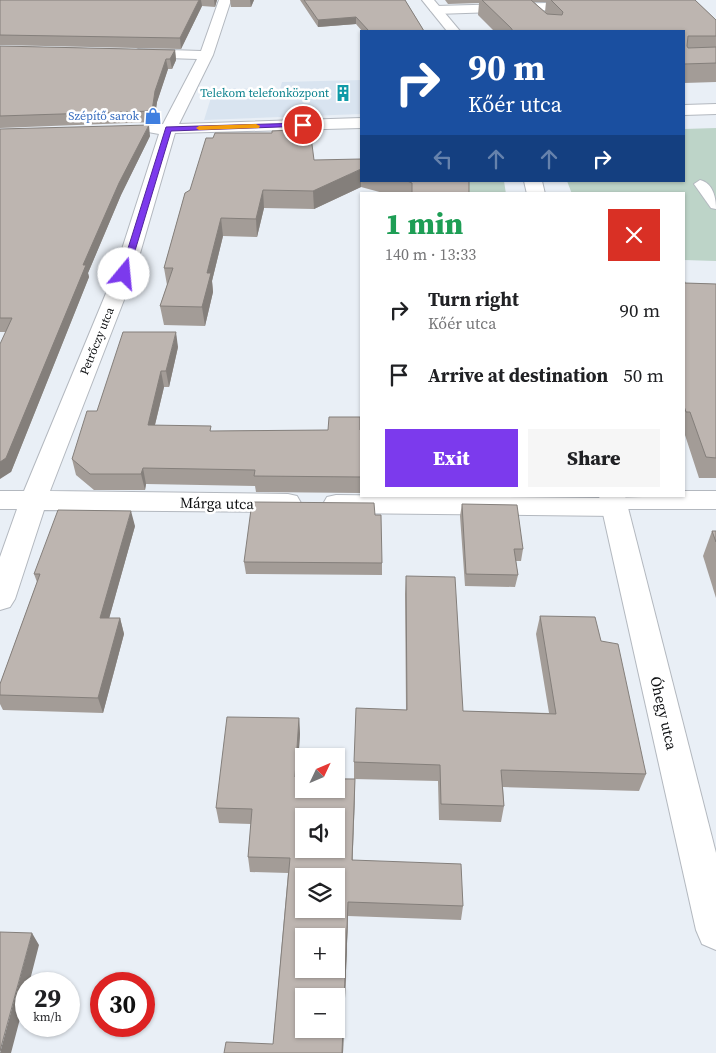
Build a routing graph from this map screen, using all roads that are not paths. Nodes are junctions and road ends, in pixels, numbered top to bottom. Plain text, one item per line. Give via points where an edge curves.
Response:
1 (225, 0) edge
2 (432, 5) edge
3 (592, 6) edge
4 (528, 7) junction
5 (539, 18) edge
6 (453, 30) edge
7 (128, 53) edge
8 (206, 55) junction
9 (716, 109) edge
10 (685, 110) edge
11 (716, 118) edge
12 (685, 119) edge
13 (360, 123) edge
14 (168, 129) junction
15 (138, 130) edge
16 (700, 184) dead end
17 (716, 205) edge
18 (0, 500) edge
19 (716, 500) edge
20 (33, 501) junction
21 (613, 501) edge
22 (0, 599) edge
23 (716, 930) edge

1 - 8 street, Petrőczy utca
2 - 4 street
2 - 6 street
3 - 4 street
4 - 5 street
7 - 8 street
8 - 14 street, Petrőczy utca
9 - 10 street
11 - 12 street
13 - 14 street
14 - 15 street
14 - 20 street, Petrőczy utca via 124,274
16 - 17 lane
18 - 20 street, Márga utca
19 - 21 street, Márga utca
20 - 21 street, Márga utca
20 - 22 street, Petrőczy utca
21 - 23 street, Óhegy utca

